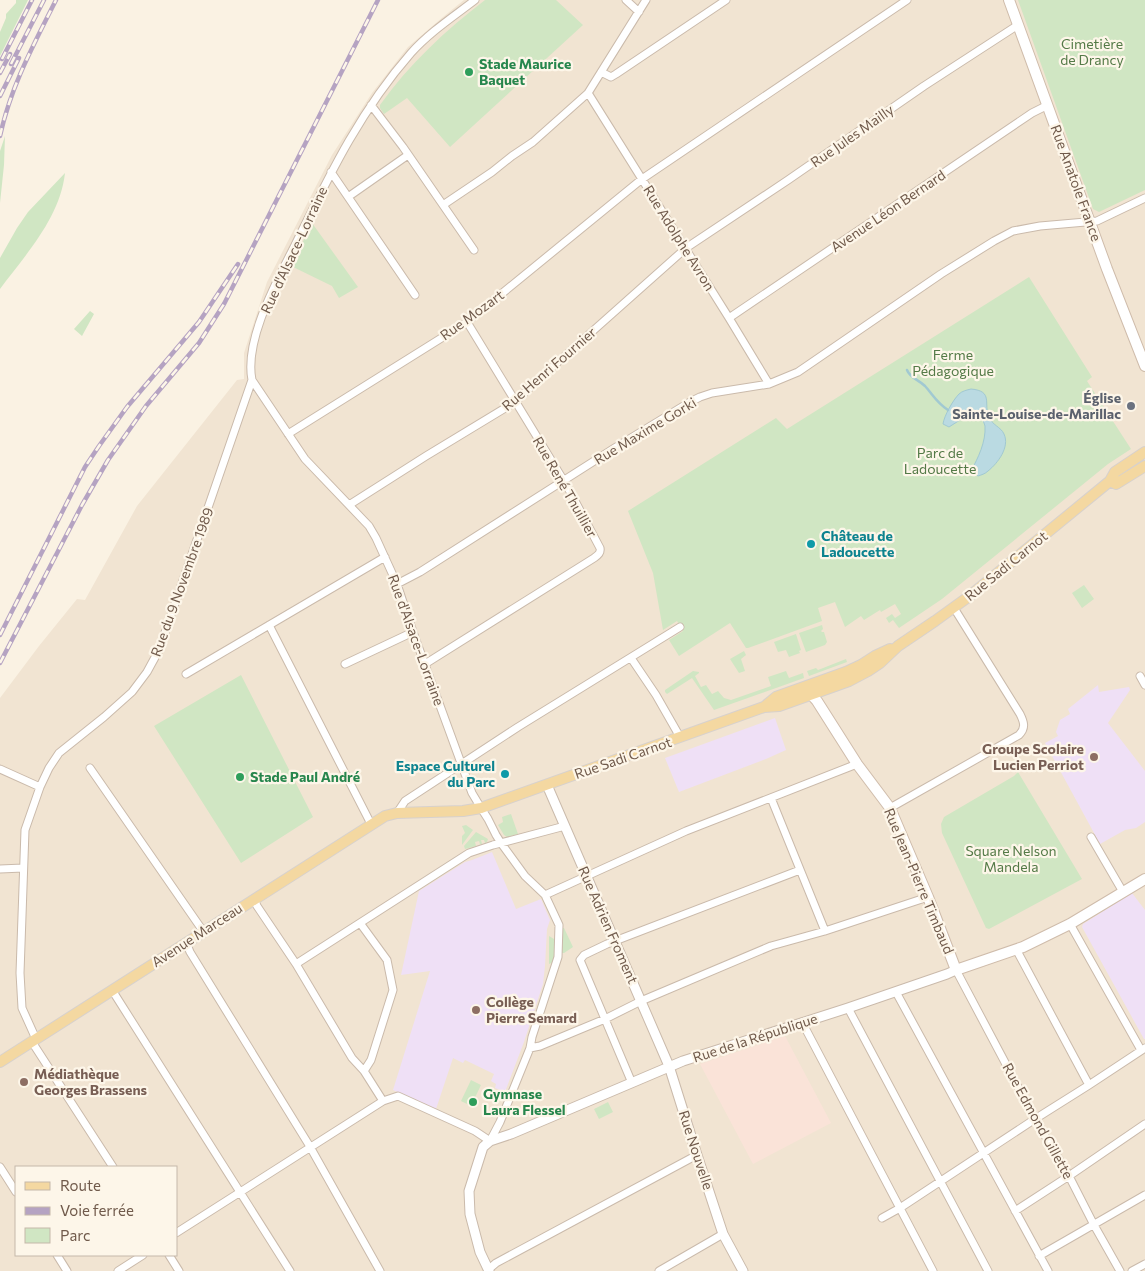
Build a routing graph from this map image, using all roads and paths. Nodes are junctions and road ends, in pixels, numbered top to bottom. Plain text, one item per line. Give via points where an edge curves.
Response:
1 (475, 0) edge
2 (626, 0) edge
3 (646, 0) edge
4 (726, 0) edge
5 (907, 0) edge
6 (1010, 0) edge
7 (638, 12) junction
8 (1018, 25) junction
9 (601, 72) junction
10 (588, 93) junction
11 (371, 105) junction
12 (1048, 105) junction
13 (408, 155) junction
14 (331, 172) junction
15 (642, 178) junction
16 (348, 196) junction
17 (1145, 198) edge
18 (443, 205) junction
19 (1090, 222) junction
20 (686, 248) junction
21 (474, 250) dead end
22 (415, 295) dead end
23 (730, 318) junction
24 (467, 322) junction
25 (1145, 366) edge
26 (252, 380) junction
27 (769, 384) junction
28 (515, 402) junction
29 (288, 434) junction
30 (1145, 452) edge
31 (1145, 466) edge
32 (1110, 481) junction
33 (564, 482) junction
34 (349, 505) junction
35 (385, 557) junction
36 (397, 584) junction
37 (954, 608) junction
38 (269, 625) junction
39 (680, 627) dead end
40 (413, 632) junction
41 (631, 658) junction
42 (345, 664) dead end
43 (425, 664) junction
44 (186, 674) dead end
45 (1140, 676) dead end
46 (1145, 685) edge
47 (808, 691) junction
48 (680, 737) junction
49 (858, 764) junction
50 (462, 765) junction
51 (90, 768) dead end
52 (0, 769) edge
53 (547, 785) junction
54 (40, 787) junction
55 (771, 798) junction
56 (480, 808) junction
57 (890, 808) junction
58 (397, 812) junction
59 (371, 824) junction
60 (565, 826) junction
61 (1091, 838) dead end
62 (501, 843) junction
63 (23, 868) junction
64 (0, 869) edge
65 (800, 870) junction
66 (586, 876) junction
67 (1145, 880) edge
68 (1123, 892) junction
69 (545, 895) junction
70 (928, 898) junction
71 (254, 899) junction
72 (360, 923) junction
73 (1070, 924) junction
74 (824, 931) junction
75 (203, 932) junction
76 (186, 942) junction
77 (615, 942) junction
78 (1016, 949) junction
79 (296, 964) junction
80 (956, 970) junction
81 (112, 990) junction
82 (896, 992) junction
83 (642, 1001) junction
84 (848, 1008) junction
85 (605, 1019) junction
86 (802, 1022) junction
87 (34, 1040) junction
88 (530, 1048) junction
89 (1143, 1049) edge
90 (0, 1062) edge
91 (669, 1066) junction
92 (364, 1071) junction
93 (632, 1083) junction
94 (1090, 1085) junction
95 (383, 1101) junction
96 (1035, 1119) junction
97 (1145, 1124) edge
98 (490, 1141) junction
99 (310, 1147) junction
100 (983, 1154) junction
101 (697, 1155) junction
102 (112, 1166) edge
103 (0, 1167) edge
104 (1069, 1176) junction
105 (940, 1182) junction
106 (15, 1190) edge
107 (240, 1193) junction
108 (1145, 1195) edge
109 (900, 1208) junction
110 (1015, 1211) junction
111 (882, 1218) dead end
112 (1094, 1225) junction
113 (178, 1232) edge
114 (723, 1234) junction
115 (58, 1256) edge
116 (141, 1256) edge
117 (170, 1256) edge
118 (1039, 1256) junction
119 (1145, 1264) edge
120 (489, 1270) edge
121 (67, 1271) edge
122 (118, 1271) edge
123 (179, 1271) edge
124 (290, 1271) edge
125 (380, 1271) edge
126 (660, 1271) edge
127 (743, 1271) edge
128 (934, 1271) edge
129 (988, 1271) edge
130 (1048, 1271) edge
131 (1120, 1271) edge
132 (1132, 1271) edge

1 - 11 street, Rue d'Alsace-Lorraine via 412,53
2 - 7 street
3 - 7 street
4 - 9 street via 612,77
5 - 15 street, Rue Mozart
6 - 8 main road, Rue Anatole France
7 - 9 street
8 - 12 main road, Rue Anatole France
8 - 20 street, Rue Jules Mailly
9 - 10 street
10 - 15 street, Rue Adolphe Avron
10 - 18 street via 533,142
11 - 13 street
11 - 14 street, Rue d'Alsace-Lorraine
12 - 19 main road, Rue Anatole France
12 - 23 street, Avenue Léon Bernard
13 - 16 street
13 - 18 street
14 - 16 street
14 - 26 street, Rue d'Alsace-Lorraine via 272,291 252,346
15 - 20 street, Rue Adolphe Avron
15 - 24 street, Rue Mozart
16 - 22 street
17 - 19 street, Rue Maxime Gorki
18 - 21 street
19 - 25 main road, Rue Anatole France
19 - 27 street, Rue Maxime Gorki via 1013,231 941,274 798,372
20 - 23 street, Rue Adolphe Avron
20 - 28 street, Rue Henri Fournier
23 - 27 street, Rue Adolphe Avron
24 - 28 street, Rue René Thuillier
24 - 29 street, Rue Mozart
26 - 29 street, Rue d'Alsace-Lorraine
26 - 54 street, Rue du 9 Novembre 1989 via 159,650 132,692 59,753
27 - 33 street, Rue Maxime Gorki via 700,397
28 - 33 street, Rue René Thuillier
28 - 34 street, Rue Henri Fournier
29 - 34 street, Rue d'Alsace-Lorraine via 305,459
30 - 32 main road, Rue Sadi Carnot via 1115,472
31 - 32 main road, Rue Sadi Carnot via 1116,484
32 - 37 main road, Rue Sadi Carnot
33 - 36 street, Rue Maxime Gorki
33 - 43 street, Rue René Thuillier via 600,548 600,554
34 - 35 street, Rue d'Alsace-Lorraine via 373,531
35 - 36 street, Rue d'Alsace-Lorraine
35 - 38 street
36 - 40 street, Rue d'Alsace-Lorraine
37 - 47 main road, Rue Sadi Carnot via 898,646 868,672 848,681
37 - 57 street via 1020,714 1023,731
38 - 44 street
38 - 59 street
39 - 41 street
40 - 42 street
40 - 43 street, Rue d'Alsace-Lorraine
41 - 48 street
41 - 50 street
43 - 50 street, Rue d'Alsace-Lorraine
45 - 46 street
47 - 48 main road, Rue Sadi Carnot via 776,697 764,707
47 - 49 main road, Rue Jean-Pierre Timbaud
48 - 53 main road, Rue Sadi Carnot
49 - 55 street
49 - 57 main road, Rue Jean-Pierre Timbaud
50 - 56 street, Rue d'Alsace-Lorraine
50 - 58 street via 405,802
51 - 75 street
52 - 54 street
53 - 56 main road, Rue Sadi Carnot
53 - 60 street, Rue Adrien Froment
54 - 63 street, Rue du 9 Novembre 1989 via 25,830
55 - 65 street
55 - 66 street via 686,831
56 - 58 main road, Rue Sadi Carnot via 463,812
56 - 62 street, Rue d'Alsace-Lorraine
57 - 70 main road, Rue Jean-Pierre Timbaud
58 - 59 main road, Avenue Marceau
59 - 71 main road, Avenue Marceau
60 - 62 street
60 - 66 street, Rue Adrien Froment
61 - 68 street
62 - 69 street, Rue d'Alsace-Lorraine via 525,876
62 - 72 street via 469,853
63 - 64 street
63 - 87 street, Rue du 9 Novembre 1989 via 22,1008
65 - 74 street
65 - 77 street
66 - 69 street
66 - 77 street, Rue Adrien Froment
67 - 68 main road, Rue de la République
68 - 73 main road, Rue de la République
69 - 88 street via 559,925 558,957
70 - 74 street
70 - 80 main road, Rue Jean-Pierre Timbaud
71 - 75 main road, Avenue Marceau
71 - 79 street
72 - 79 street
72 - 92 street via 387,960 393,990 371,1060
73 - 78 main road, Rue de la République
73 - 89 street
74 - 83 street via 771,946
75 - 76 main road, Avenue Marceau
76 - 81 main road, Avenue Marceau
76 - 99 street
77 - 83 street, Rue Adrien Froment
77 - 85 street via 584,955 580,960
78 - 80 main road, Rue de la République
78 - 94 street
79 - 92 street via 352,1058
80 - 82 street, Rue de la République
80 - 96 street, Rue Edmond Gillette
81 - 87 main road, Avenue Marceau
81 - 107 street
82 - 84 street, Rue de la République
82 - 100 street
83 - 85 street
83 - 91 street, Rue Adrien Froment
84 - 86 street, Rue de la République
84 - 105 street
85 - 88 street
85 - 93 street
86 - 91 street, Rue de la République
86 - 109 street
87 - 90 main road, Avenue Marceau
87 - 102 street, Rue du 9 Novembre 1989
88 - 98 street
89 - 94 street
91 - 93 street, Rue de la République
91 - 101 street, Rue Nouvelle
92 - 95 street
93 - 98 street, Rue de la République
94 - 96 street
95 - 98 street via 398,1096
95 - 99 street
96 - 100 street
96 - 104 street, Rue Edmond Gillette
97 - 104 street
98 - 120 street via 479,1158 469,1191 470,1214 480,1252
99 - 107 street
99 - 125 street
100 - 105 street
100 - 110 street
101 - 114 street, Rue Nouvelle
101 - 120 street via 496,1263
103 - 106 street
104 - 110 street
104 - 112 street, Rue Edmond Gillette
105 - 109 street
105 - 129 street
107 - 113 street
107 - 124 street
108 - 112 street
109 - 111 street
109 - 128 street
110 - 118 street
112 - 118 street
112 - 131 street, Rue Edmond Gillette
114 - 126 street
114 - 127 street, Rue Nouvelle
115 - 121 street
116 - 122 street
117 - 123 street
118 - 130 street
119 - 132 street

